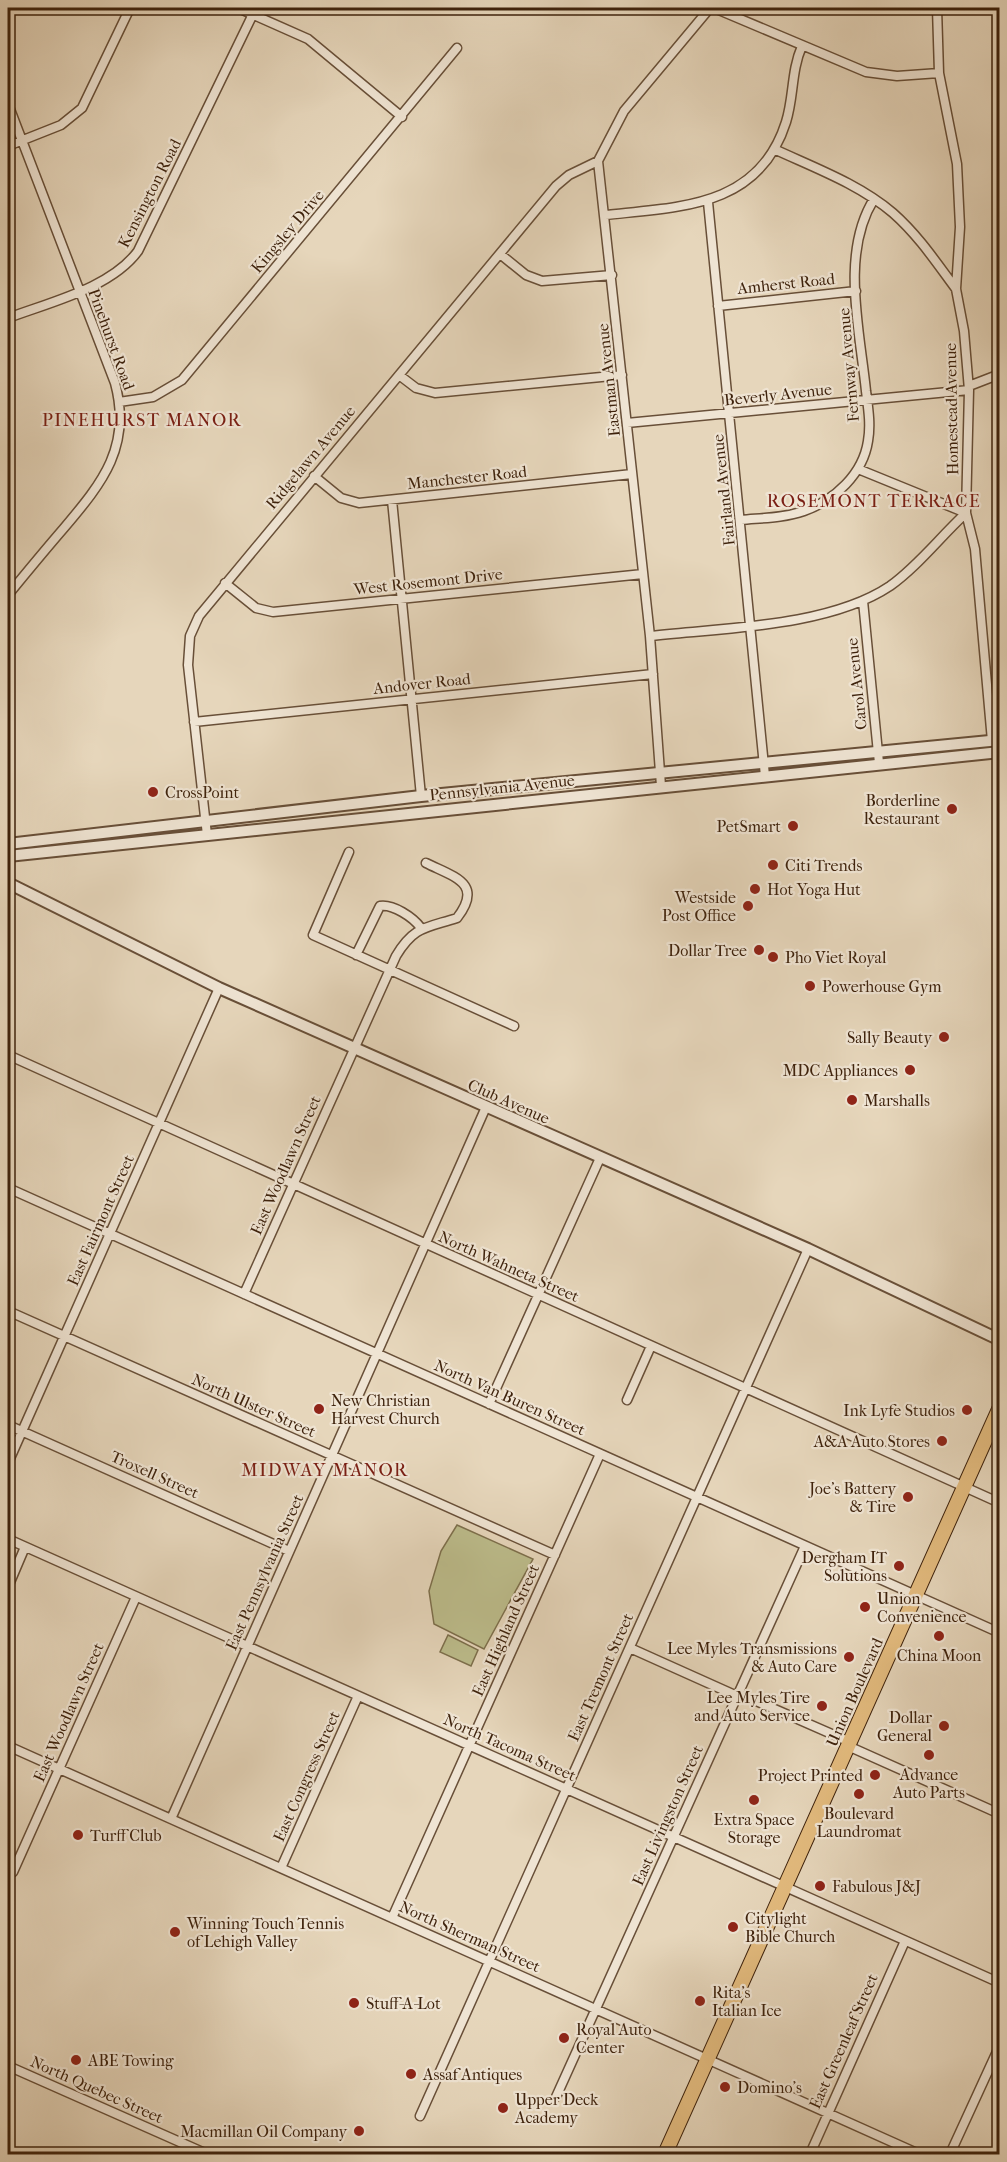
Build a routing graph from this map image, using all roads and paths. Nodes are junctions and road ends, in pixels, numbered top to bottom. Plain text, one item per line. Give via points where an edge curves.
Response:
1 (11, 8) edge
2 (130, 8) edge
3 (238, 8) edge
4 (710, 8) edge
5 (714, 8) edge
6 (937, 8) edge
7 (253, 14) junction
8 (8, 15) edge
9 (802, 46) junction
10 (457, 48) dead end
11 (939, 73) junction
12 (8, 104) edge
13 (402, 117) junction
14 (21, 141) junction
15 (8, 146) edge
16 (774, 149) junction
17 (598, 161) junction
18 (873, 199) junction
19 (708, 201) junction
20 (605, 215) junction
21 (500, 254) junction
22 (612, 274) junction
23 (956, 289) junction
24 (79, 291) junction
25 (856, 291) junction
26 (718, 306) junction
27 (8, 318) edge
28 (999, 374) edge
29 (399, 375) junction
30 (622, 375) junction
31 (969, 388) junction
32 (867, 400) junction
33 (119, 402) junction
34 (730, 413) junction
35 (627, 423) junction
36 (858, 469) junction
37 (632, 474) junction
38 (314, 476) junction
39 (392, 500) junction
40 (966, 513) junction
41 (741, 520) junction
42 (643, 573) junction
43 (225, 583) junction
44 (8, 595) edge
45 (403, 599) junction
46 (863, 601) junction
47 (752, 625) junction
48 (650, 636) junction
49 (653, 674) junction
50 (413, 699) junction
51 (194, 722) junction
52 (996, 740) edge
53 (999, 752) edge
54 (879, 758) junction
55 (764, 762) junction
56 (660, 772) junction
57 (765, 776) junction
58 (660, 786) junction
59 (421, 796) junction
60 (205, 820) junction
61 (207, 835) junction
62 (8, 844) edge
63 (349, 852) dead end
64 (8, 856) edge
65 (426, 863) dead end
66 (8, 883) edge
67 (421, 928) junction
68 (356, 955) junction
69 (389, 970) junction
70 (219, 988) junction
71 (514, 1026) dead end
72 (354, 1047) junction
73 (8, 1055) edge
74 (486, 1107) junction
75 (159, 1125) junction
76 (600, 1158) junction
77 (292, 1184) junction
78 (8, 1188) edge
79 (110, 1234) junction
80 (427, 1245) junction
81 (808, 1250) junction
82 (244, 1294) junction
83 (538, 1296) junction
84 (8, 1311) edge
85 (64, 1336) junction
86 (999, 1340) edge
87 (651, 1346) junction
88 (378, 1355) junction
89 (747, 1388) junction
90 (627, 1400) dead end
91 (489, 1404) junction
92 (999, 1407) edge
93 (8, 1425) edge
94 (22, 1431) junction
95 (600, 1454) junction
96 (333, 1457) junction
97 (8, 1463) edge
98 (964, 1487) junction
99 (698, 1497) junction
100 (999, 1503) edge
101 (8, 1539) edge
102 (805, 1546) junction
103 (25, 1547) junction
104 (290, 1551) junction
105 (555, 1555) junction
106 (8, 1587) edge
107 (915, 1595) junction
108 (136, 1597) junction
109 (999, 1633) edge
110 (248, 1647) junction
111 (630, 1648) junction
112 (737, 1694) junction
113 (358, 1696) junction
114 (849, 1744) junction
115 (8, 1746) edge
116 (469, 1746) junction
117 (59, 1769) junction
118 (566, 1790) junction
119 (999, 1814) edge
120 (171, 1819) junction
121 (674, 1837) junction
122 (281, 1868) junction
123 (13, 1872) dead end
124 (784, 1886) junction
125 (392, 1918) junction
126 (905, 1941) junction
127 (490, 1962) junction
128 (999, 1983) edge
129 (597, 2010) junction
130 (999, 2045) edge
131 (707, 2060) junction
132 (8, 2066) edge
133 (556, 2097) dead end
134 (827, 2114) junction
135 (420, 2116) dead end
136 (207, 2154) edge
137 (665, 2154) edge
138 (810, 2154) edge
139 (919, 2154) edge
140 (950, 2154) edge

1 - 8 street
2 - 14 street via 82,108 61,125
3 - 7 street
4 - 17 street via 624,111
5 - 9 street
6 - 11 street, Homestead Avenue
7 - 13 street via 315,44
7 - 24 street, Kensington Road via 138,251 121,271
9 - 11 street via 876,74
9 - 16 street via 794,69 789,109
10 - 13 street, Kingsley Drive
11 - 23 street, Homestead Avenue via 957,164 960,227
12 - 14 street, Pinehurst Road
13 - 33 street, Kingsley Drive via 182,380 153,397
14 - 15 street
14 - 24 street, Pinehurst Road
16 - 18 street
16 - 19 street via 743,183
17 - 20 street, Eastman Avenue
17 - 21 street, Ridgelawn Avenue via 562,180
18 - 23 street via 902,222
18 - 25 street, Fernway Avenue via 857,240
19 - 20 street
19 - 26 street, Fairland Avenue
20 - 22 street, Eastman Avenue
21 - 22 street via 526,275 542,281
21 - 29 street, Ridgelawn Avenue
22 - 30 street, Eastman Avenue
23 - 31 street, Homestead Avenue
24 - 27 street, Kensington Road
24 - 33 street, Pinehurst Road
25 - 26 street, Amherst Road
25 - 32 street, Fernway Avenue
26 - 34 street, Fairland Avenue
28 - 31 street, Beverly Avenue
29 - 30 street via 416,388 435,393
29 - 38 street, Ridgelawn Avenue
30 - 35 street, Eastman Avenue
31 - 32 street, Beverly Avenue
31 - 40 street, Homestead Avenue
32 - 34 street, Beverly Avenue
32 - 36 street, Fernway Avenue via 869,439
33 - 44 street, Pinehurst Road via 116,449 102,482
34 - 35 street, Beverly Avenue
34 - 41 street, Fairland Avenue
35 - 37 street, Eastman Avenue
36 - 40 street
36 - 41 street, Fernway Avenue via 838,491 812,508
37 - 39 street, Manchester Road
37 - 42 street, Eastman Avenue
38 - 39 street, Manchester Road via 350,502
38 - 43 street, Ridgelawn Avenue
39 - 45 street
40 - 46 street via 901,577
40 - 52 street, Homestead Avenue via 975,549
41 - 47 street, Fairland Avenue
42 - 45 street, West Rosemont Drive
42 - 48 street, Eastman Avenue
43 - 45 street, West Rosemont Drive via 256,608 273,612
43 - 51 street, Ridgelawn Avenue via 199,616 190,636 188,665
45 - 50 street
46 - 47 street via 827,613
46 - 54 street, Carol Avenue
47 - 48 street
47 - 55 street, Fairland Avenue
48 - 49 street, Eastman Avenue
49 - 50 street, Andover Road
49 - 56 street, Eastman Avenue
50 - 51 street, Andover Road
50 - 59 street
51 - 60 street, Ridgelawn Avenue
52 - 54 street, Pennsylvania Avenue
53 - 54 street, Pennsylvania Avenue
54 - 55 street, Pennsylvania Avenue
54 - 57 street, Pennsylvania Avenue
55 - 56 street, Pennsylvania Avenue
55 - 57 street, Fairland Avenue
56 - 58 street, Eastman Avenue
56 - 59 street, Pennsylvania Avenue
57 - 58 street, Pennsylvania Avenue
58 - 61 street, Pennsylvania Avenue
59 - 60 street, Pennsylvania Avenue
60 - 61 street, Ridgelawn Avenue
60 - 62 street, Pennsylvania Avenue
61 - 64 street, Pennsylvania Avenue
63 - 68 street via 313,934
65 - 67 street via 464,883 468,892 457,918
66 - 70 street, Club Avenue
67 - 68 street via 415,919 380,906
67 - 69 street, East Woodlawn Street via 402,946
68 - 69 street
69 - 71 street
69 - 72 street, East Woodlawn Street
70 - 72 street, Club Avenue
70 - 75 street, East Fairmont Street
72 - 74 street, Club Avenue
72 - 77 street, East Woodlawn Street
73 - 75 street, North Wahneta Street
74 - 76 street, Club Avenue
74 - 80 street, East Pennsylvania Street
75 - 77 street, North Wahneta Street
75 - 79 street, East Fairmont Street
76 - 81 street, Club Avenue
76 - 83 street
77 - 80 street, North Wahneta Street
77 - 82 street, East Woodlawn Street
78 - 79 street, North Van Buren Street
79 - 82 street, North Van Buren Street
79 - 85 street, East Fairmont Street
80 - 83 street, North Wahneta Street
80 - 88 street, East Pennsylvania Street
81 - 86 street, Club Avenue
81 - 89 street, East Tremont Street
82 - 88 street, North Van Buren Street
83 - 87 street, North Wahneta Street
83 - 91 street
84 - 85 street, North Ulster Street
85 - 94 street, East Fairmont Street
85 - 96 street, North Ulster Street
87 - 89 street, North Wahneta Street
87 - 90 street
88 - 91 street, North Van Buren Street
88 - 96 street, East Pennsylvania Street
89 - 98 street, North Wahneta Street
89 - 99 street, East Tremont Street
91 - 95 street, North Van Buren Street
92 - 98 main road, Union Boulevard
93 - 94 street, Troxell Street
94 - 97 street, East Fairmont Street
94 - 104 street, Troxell Street
95 - 99 street, North Van Buren Street
95 - 105 street, East Highland Street
96 - 104 street, East Pennsylvania Street
96 - 105 street, North Ulster Street
98 - 100 street, North Wahneta Street
98 - 107 main road, Union Boulevard
99 - 102 street, North Van Buren Street
99 - 111 street, East Tremont Street
101 - 103 street, North Tacoma Street
102 - 107 street, North Van Buren Street
102 - 112 street, East Livingston Street
103 - 106 street
103 - 108 street, North Tacoma Street
104 - 110 street, East Pennsylvania Street
105 - 116 street, East Highland Street
107 - 109 street, North Van Buren Street
107 - 114 main road, Union Boulevard
108 - 110 street, North Tacoma Street
108 - 117 street, East Woodlawn Street
110 - 113 street, North Tacoma Street
110 - 120 street, East Pennsylvania Street
111 - 112 street
111 - 118 street, East Tremont Street
112 - 114 street
112 - 121 street, East Livingston Street
113 - 116 street, North Tacoma Street
113 - 122 street, East Congress Street
114 - 119 street
114 - 124 main road, Union Boulevard
115 - 117 street, North Sherman Street
116 - 118 street, North Tacoma Street
116 - 125 street, East Highland Street
117 - 120 street, North Sherman Street
117 - 123 street, East Woodlawn Street
118 - 121 street, North Tacoma Street
118 - 127 street, East Tremont Street
120 - 122 street, North Sherman Street
121 - 124 street, North Tacoma Street
121 - 129 street, East Livingston Street
122 - 125 street, North Sherman Street
124 - 126 street, North Tacoma Street
124 - 131 main road, Union Boulevard
125 - 127 street, North Sherman Street
126 - 128 street, North Tacoma Street
126 - 134 street, East Greenleaf Street
127 - 129 street, North Sherman Street
127 - 135 street, East Tremont Street
129 - 131 street, North Sherman Street
129 - 133 street, East Livingston Street
130 - 140 street
131 - 134 street, North Sherman Street
131 - 137 main road, Union Boulevard
132 - 136 street, North Quebec Street
134 - 138 street, East Greenleaf Street
134 - 139 street, North Sherman Street

